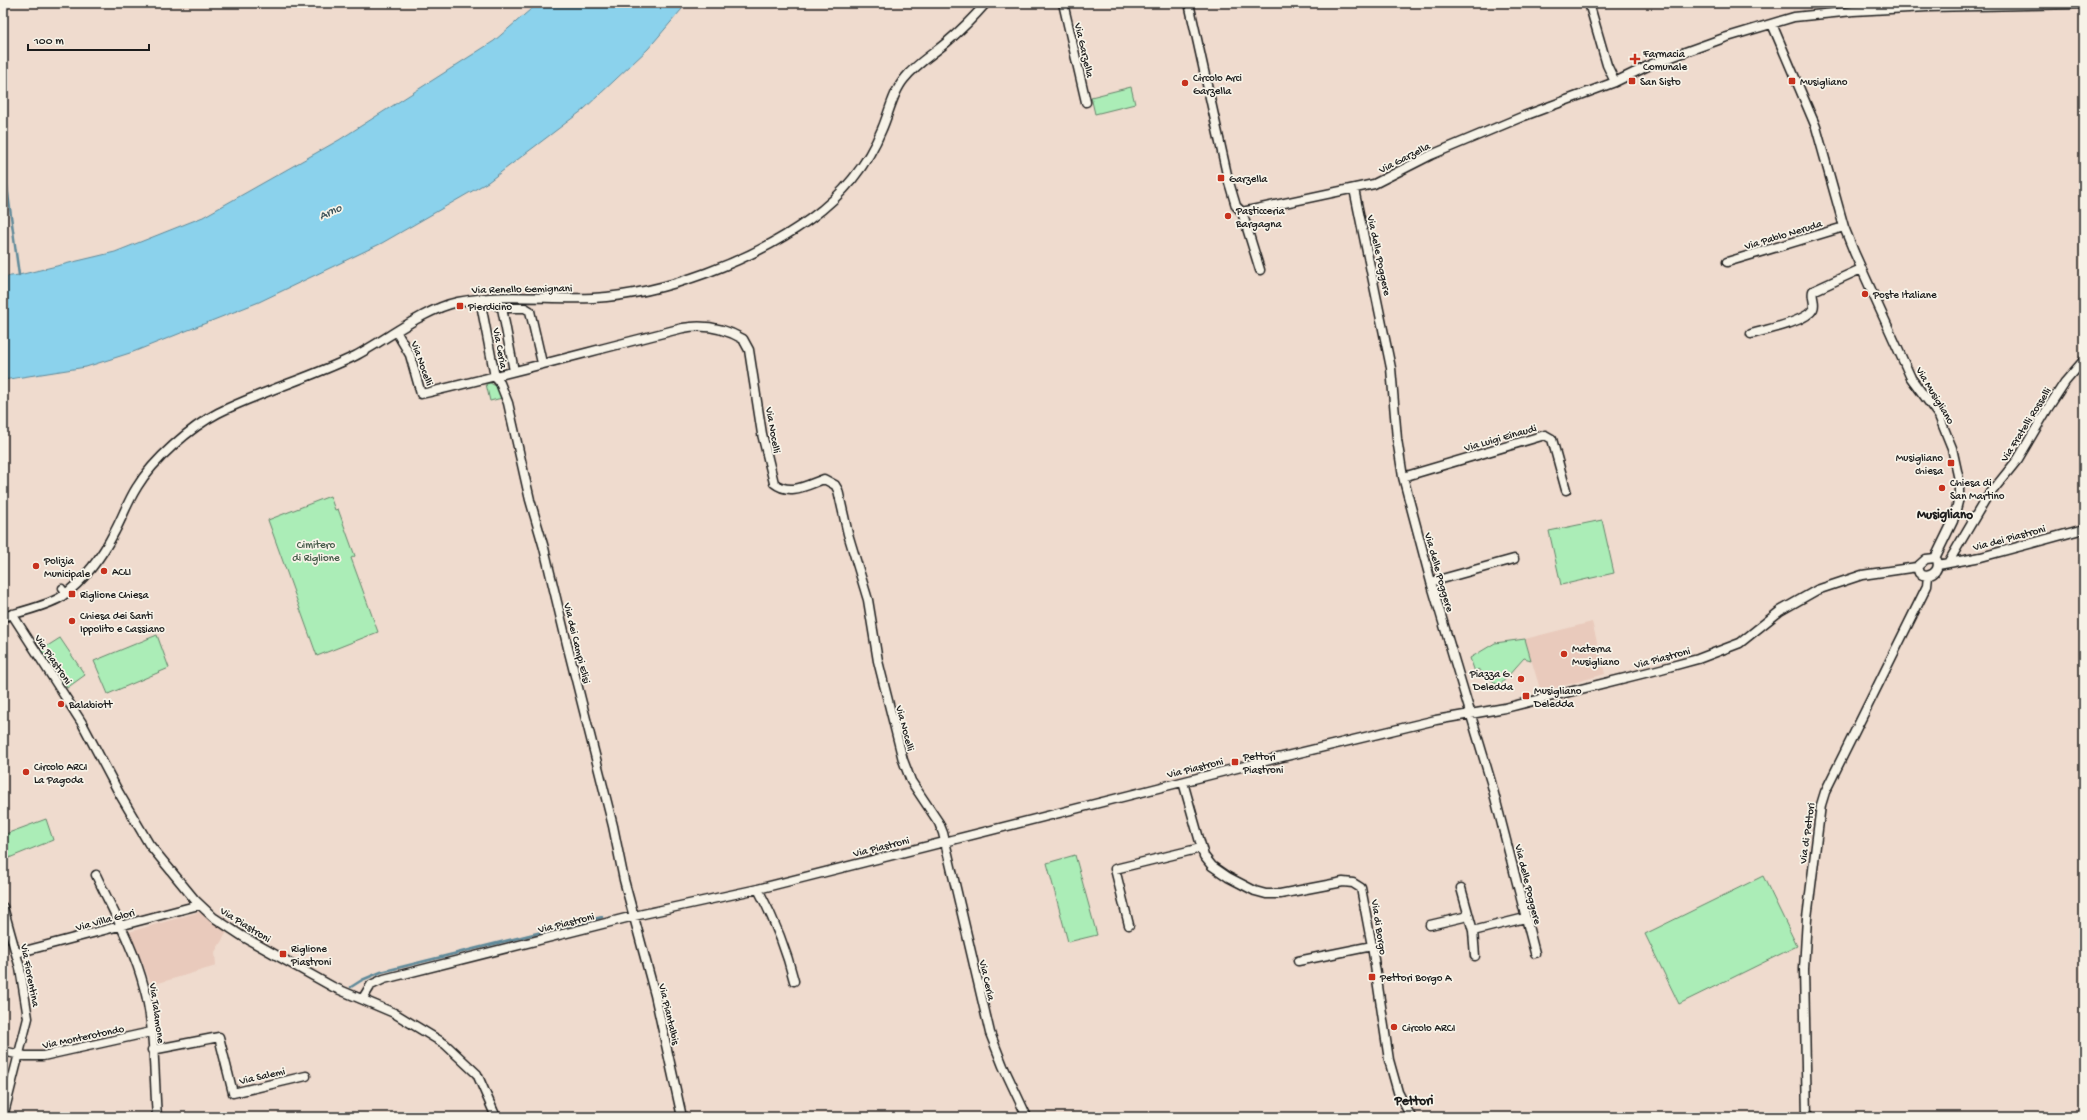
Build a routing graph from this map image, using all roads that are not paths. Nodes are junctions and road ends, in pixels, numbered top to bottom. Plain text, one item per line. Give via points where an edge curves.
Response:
1 (986, 3) edge
2 (1063, 3) edge
3 (1188, 3) edge
4 (1588, 3) edge
5 (2084, 4) edge
6 (1772, 24) junction
7 (1615, 82) junction
8 (1086, 102) dead end
9 (1354, 190) junction
10 (1242, 212) junction
11 (1844, 227) junction
12 (1727, 262) dead end
13 (1861, 269) junction
14 (1260, 270) dead end
15 (484, 299) junction
16 (502, 308) junction
17 (397, 333) junction
18 (1751, 334) dead end
19 (2084, 360) edge
20 (542, 363) junction
21 (514, 371) junction
22 (495, 377) junction
23 (1403, 477) junction
24 (1566, 490) dead end
25 (2084, 529) edge
26 (1514, 559) dead end
27 (1937, 562) junction
28 (1948, 563) junction
29 (1917, 567) junction
30 (1928, 576) junction
31 (1430, 582) junction
32 (12, 614) junction
33 (3, 617) edge
34 (1471, 713) junction
35 (1183, 782) junction
36 (946, 842) junction
37 (1201, 848) junction
38 (96, 875) dead end
39 (1461, 888) dead end
40 (758, 889) junction
41 (199, 905) junction
42 (3, 907) edge
43 (634, 916) junction
44 (1468, 916) junction
45 (1525, 918) junction
46 (1129, 925) dead end
47 (1430, 925) dead end
48 (120, 927) junction
49 (1473, 931) junction
50 (1372, 946) junction
51 (17, 953) junction
52 (1535, 953) dead end
53 (1475, 956) dead end
54 (1298, 961) dead end
55 (794, 981) dead end
56 (363, 998) junction
57 (151, 1032) junction
58 (152, 1050) junction
59 (3, 1051) edge
60 (20, 1055) junction
61 (306, 1076) dead end
62 (3, 1117) edge
63 (157, 1117) edge
64 (496, 1117) edge
65 (682, 1117) edge
66 (1027, 1117) edge
67 (1411, 1117) edge
68 (1807, 1117) edge

1 - 15 street, Via Renello Gemignani via 963,28 906,78 897,92 871,151 851,181 834,200 784,237 710,272 629,293 591,298
2 - 8 street, Via Garzella
3 - 10 street via 1228,180 1236,206
4 - 7 street via 1607,65
5 - 6 street, Via Garzella via 1853,11 1794,17
6 - 7 street, Via Garzella via 1724,38 1659,62
6 - 11 street, Via Musigliano via 1814,120
7 - 9 street, Via Garzella via 1524,116 1431,155 1374,184
9 - 10 street, Via Garzella
9 - 23 street, Via delle Poggere via 1391,368
10 - 14 street
11 - 12 street, Via Pablo Neruda
11 - 13 street, Via Musigliano
13 - 18 street via 1813,291 1813,309 1802,318
13 - 27 street, Via Musigliano via 1911,378 1938,416 1952,448 1959,480 1959,498 1953,522
15 - 16 street
15 - 17 street, Via Renello Gemignani via 452,303
15 - 22 street, Via Ceria
16 - 20 street via 525,308 530,311
16 - 21 street
17 - 22 street, Via Nocelli via 410,355 421,394
17 - 32 street, Via Renello Gemignani via 353,357 218,413 194,430 154,464 141,480 102,553 85,575 55,600
19 - 28 street, Via Fratelli Rosselli via 2065,382 2021,455 1985,500
20 - 21 street, Via Nocelli
20 - 36 street, Via Nocelli via 693,326 715,327 744,339 749,350 762,434 774,483 785,490 824,479 835,485 838,490 868,600 878,661 903,760 911,781 939,823
21 - 22 street, Via Nocelli
22 - 43 street, Via dei Campi Elisi via 508,403
23 - 24 street, Via Luigi Einaudi via 1545,435 1552,439
23 - 31 street, Via delle Poggere
25 - 28 street, Via dei Piastroni via 1981,557
26 - 31 street
27 - 28 street, Via dei Piastroni
27 - 29 street via 1926,559
27 - 30 street via 1934,573
29 - 30 street via 1919,573
29 - 34 street, Via Piastroni via 1862,575 1817,590 1785,607 1740,643 1704,656 1505,708
30 - 68 street, Via di Pettori via 1927,586 1825,792 1821,805 1807,918 1804,969
31 - 34 street, Via delle Poggere
32 - 33 street, Via Renello Gemignani
32 - 41 street, Via Piastroni via 82,723 149,844
34 - 35 street, Via Piastroni
34 - 45 street, Via delle Poggere
35 - 36 street, Via Piastroni
35 - 37 street, Via di Borgo
36 - 40 street, Via Piastroni
36 - 66 street, Via Ceria via 990,1033
37 - 46 street via 1115,869
37 - 50 street, Via di Borgo via 1208,862 1217,870 1238,883 1266,894 1280,894 1332,883 1356,884 1363,895
38 - 48 street, Via Talamone
39 - 44 street
40 - 43 street, Via Piastroni
40 - 55 street via 786,951
41 - 48 street, Via Villa Glori
41 - 56 street, Via Piastroni via 242,936 333,987
42 - 51 street, Via Fiorentina
43 - 56 street, Via Piastroni via 379,980 370,986
43 - 65 street, Via Piantalbis via 655,995
44 - 47 street
44 - 49 street
45 - 49 street
45 - 52 street, Via delle Poggere
48 - 51 street, Via Villa Glori
48 - 57 street, Via Talamone via 144,985
49 - 53 street
50 - 54 street
50 - 67 street, Via di Borgo via 1389,1060 1398,1092
51 - 60 street, Via Fiorentina via 28,1018
56 - 64 street via 415,1025 464,1059 480,1079
57 - 58 street, Via Talamone
57 - 60 street, Via Monterotondo via 43,1056
58 - 61 street, Via Salemi via 219,1037 233,1093
58 - 63 street, Via Talamone
59 - 60 street, Via Monterotondo
60 - 62 street, Via Fiorentina

